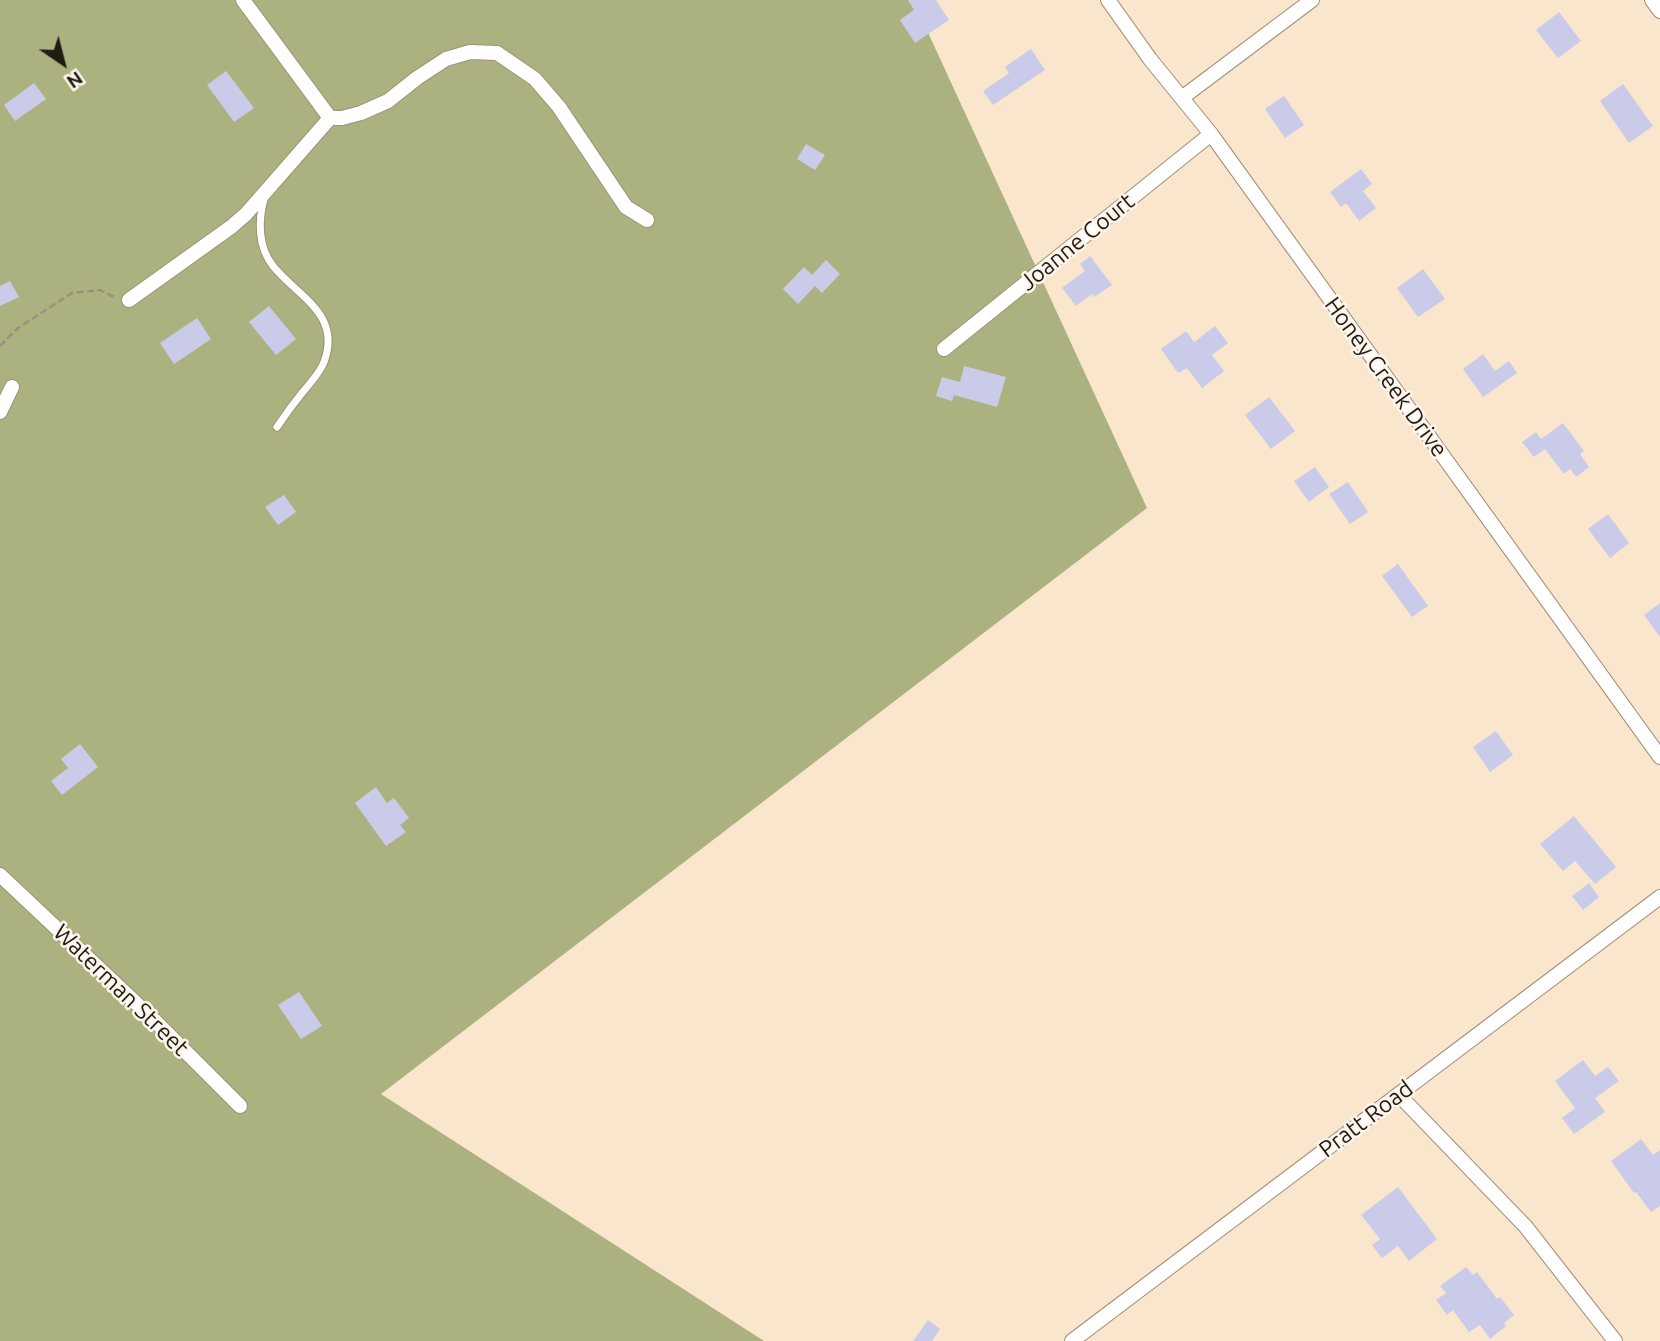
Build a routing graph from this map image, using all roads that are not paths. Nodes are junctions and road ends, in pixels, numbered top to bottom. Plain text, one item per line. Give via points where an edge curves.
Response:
1 (243, 0) edge
2 (1108, 0) edge
3 (1312, 0) edge
4 (1652, 0) edge
5 (1660, 11) edge
6 (1183, 97) junction
7 (330, 118) junction
8 (1211, 134) junction
9 (267, 190) junction
10 (647, 220) dead end
11 (129, 300) road end
12 (944, 349) dead end
13 (12, 387) dead end
14 (0, 412) edge
15 (277, 427) dead end
16 (1660, 757) edge
17 (0, 875) edge
18 (1660, 897) edge
19 (1399, 1095) junction
20 (240, 1106) dead end
21 (1072, 1341) edge
22 (1615, 1341) edge

1 - 7 street
2 - 6 street, Honey Creek Drive
3 - 6 street
4 - 5 street
6 - 8 street, Honey Creek Drive
7 - 9 street
7 - 10 street via 361,113 388,101 446,59 470,52 497,53 535,79 626,207
8 - 12 street, Joanne Court
8 - 16 street, Honey Creek Drive
9 - 11 street via 232,227
9 - 15 lane via 261,242 272,266 317,310 329,343 324,364
13 - 14 street
17 - 20 street, Waterman Street
18 - 19 street, Pratt Road
19 - 21 street, Pratt Road
19 - 22 street via 1526,1227

